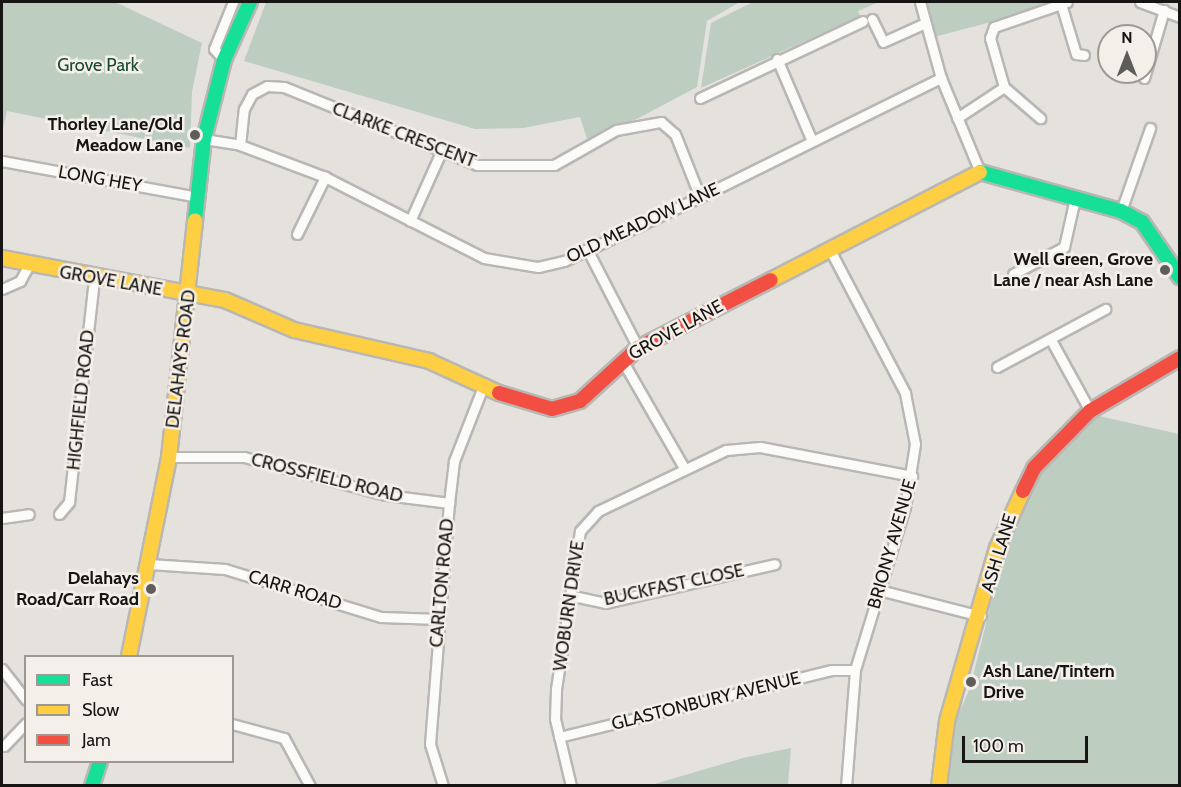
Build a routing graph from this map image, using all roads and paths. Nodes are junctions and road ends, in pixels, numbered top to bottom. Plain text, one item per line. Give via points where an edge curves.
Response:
1 (233, 2) edge
2 (250, 2) edge
3 (920, 2) edge
4 (1140, 2) edge
5 (1064, 3) edge
6 (1164, 10) junction
7 (1179, 17) edge
8 (925, 23) junction
9 (1157, 33) edge
10 (1084, 55) dead end
11 (777, 59) junction
12 (224, 60) junction
13 (941, 78) junction
14 (1004, 87) junction
15 (700, 98) dead end
16 (957, 118) junction
17 (1040, 118) dead end
18 (1150, 128) dead end
19 (204, 140) junction
20 (812, 141) junction
21 (240, 145) junction
22 (441, 152) junction
23 (2, 161) edge
24 (980, 172) junction
25 (326, 177) junction
26 (199, 197) junction
27 (700, 198) junction
28 (1075, 198) junction
29 (1121, 211) junction
30 (410, 221) junction
31 (297, 234) dead end
32 (829, 248) junction
33 (587, 249) junction
34 (2, 258) edge
35 (29, 265) junction
36 (1178, 271) edge
37 (1013, 273) dead end
38 (94, 280) junction
39 (2, 289) edge
40 (189, 295) junction
41 (1105, 309) dead end
42 (1051, 340) junction
43 (638, 348) junction
44 (1179, 358) edge
45 (622, 360) junction
46 (998, 368) dead end
47 (484, 384) junction
48 (1090, 411) junction
49 (169, 457) junction
50 (683, 466) junction
51 (912, 476) junction
52 (448, 503) junction
53 (29, 514) dead end
54 (59, 514) dead end
55 (2, 518) edge
56 (149, 564) junction
57 (775, 564) dead end
58 (879, 590) junction
59 (573, 596) junction
60 (981, 616) junction
61 (440, 619) junction
62 (129, 655) edge
63 (4, 667) edge
64 (855, 670) junction
65 (24, 697) edge
66 (24, 725) edge
67 (234, 725) edge
68 (559, 737) junction
69 (4, 746) dead end
70 (100, 763) edge
71 (92, 786) edge
72 (309, 786) edge
73 (443, 786) edge
74 (571, 786) edge
75 (846, 786) edge
76 (939, 786) edge

1 - 12 street, DELAHAYS ROAD via 214,49
2 - 12 street, DELAHAYS ROAD
3 - 8 street
4 - 6 street
5 - 10 street via 1076,54
5 - 14 street via 990,33
6 - 7 street
6 - 9 street
8 - 11 street via 883,42 867,20
8 - 13 street
11 - 15 street
11 - 20 street
12 - 19 street, DELAHAYS ROAD
13 - 16 street
13 - 20 street, OLD MEADOW LANE
14 - 16 street
14 - 17 street
16 - 24 street
18 - 29 street
19 - 21 street, OLD MEADOW LANE
19 - 26 street, DELAHAYS ROAD
20 - 27 street, OLD MEADOW LANE
21 - 22 street, CLARKE CRESCENT via 244,109 252,94 267,86 284,87
21 - 25 street, OLD MEADOW LANE
22 - 27 street, CLARKE CRESCENT via 477,165 554,165 616,130 661,122 675,134
22 - 30 street
23 - 26 street, LONG HEY
24 - 28 street
24 - 32 street, GROVE LANE
25 - 30 street, OLD MEADOW LANE
25 - 31 street
26 - 40 street, DELAHAYS ROAD
27 - 33 street, OLD MEADOW LANE
28 - 29 street
28 - 37 street via 1064,247
29 - 36 street via 1142,222
30 - 33 street, OLD MEADOW LANE via 512,267 564,261
32 - 43 street, GROVE LANE
32 - 51 street, BRIONY AVENUE via 905,393 915,444
33 - 43 street
34 - 35 street, GROVE LANE
35 - 38 street, GROVE LANE
35 - 39 street via 20,281
38 - 40 street, GROVE LANE
38 - 54 street, HIGHFIELD ROAD via 69,502
40 - 47 street, GROVE LANE via 225,300 294,330 429,361
40 - 49 street, DELAHAYS ROAD
41 - 42 street
42 - 46 street
42 - 48 street
43 - 45 street, GROVE LANE
44 - 48 street, ASH LANE
45 - 47 street, GROVE LANE via 591,393 566,407 524,404
45 - 50 street
47 - 52 street, CARLTON ROAD via 454,461
48 - 60 street, ASH LANE via 1034,468 997,548
49 - 52 street, CROSSFIELD ROAD via 244,457 386,495
49 - 56 street, DELAHAYS ROAD
50 - 51 street, WOBURN DRIVE via 726,450 760,447
50 - 59 street, WOBURN DRIVE via 598,511 580,531
51 - 58 street, BRIONY AVENUE
52 - 61 street, CARLTON ROAD
53 - 55 street
56 - 61 street, CARR ROAD via 225,569 381,617
56 - 62 street, DELAHAYS ROAD
57 - 59 street, BUCKFAST CLOSE via 605,603
58 - 60 street
58 - 64 street, BRIONY AVENUE
59 - 68 street, WOBURN DRIVE via 556,689
60 - 76 street, ASH LANE via 947,721
61 - 73 street, CARLTON ROAD via 430,744
63 - 65 street
64 - 68 street, GLASTONBURY AVENUE via 831,670
64 - 75 street, BRIONY AVENUE
66 - 69 street
67 - 72 street via 284,738
68 - 74 street, WOBURN DRIVE
70 - 71 street

